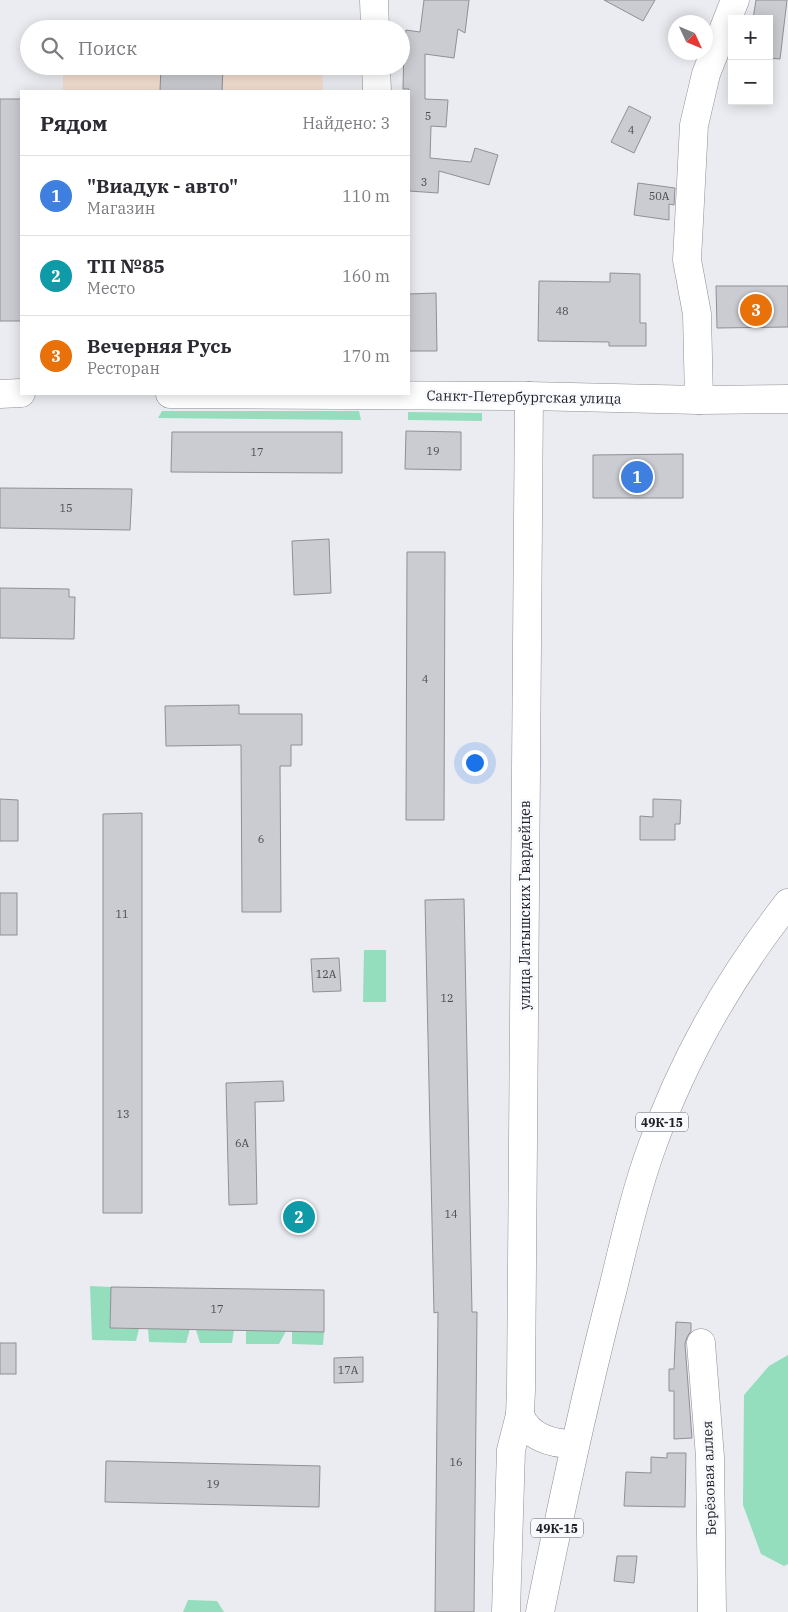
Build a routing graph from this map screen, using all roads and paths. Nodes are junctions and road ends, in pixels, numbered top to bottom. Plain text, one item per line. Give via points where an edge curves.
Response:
1 (374, 0) edge
2 (735, 0) edge
3 (375, 20) edge
4 (376, 75) edge
5 (377, 90) edge
6 (20, 393) edge
7 (0, 394) edge
8 (381, 395) edge
9 (529, 396) junction
10 (788, 399) edge
11 (699, 400) junction
12 (788, 903) edge
13 (701, 1343) dead end
14 (520, 1415) junction
15 (574, 1444) junction
16 (506, 1612) edge
17 (540, 1612) edge
18 (712, 1612) edge

1 - 3 main road
2 - 11 main road via 706,74 694,125 687,260 697,314
4 - 5 main road
6 - 7 main road
8 - 9 main road, Санкт-Петербургская улица
9 - 11 main road, Санкт-Петербургская улица
9 - 14 main road, улица Латышских Гвардейцев
10 - 11 main road, Санкт-Петербургская улица
12 - 15 main road, 49К-15 via 766,930 695,1047 650,1152 629,1222
13 - 18 main road, Берёзовая аллея via 710,1457
14 - 15 main road via 528,1428 546,1440
14 - 16 main road, улица Латышских Гвардейцев via 511,1450
15 - 17 main road, 49К-15

